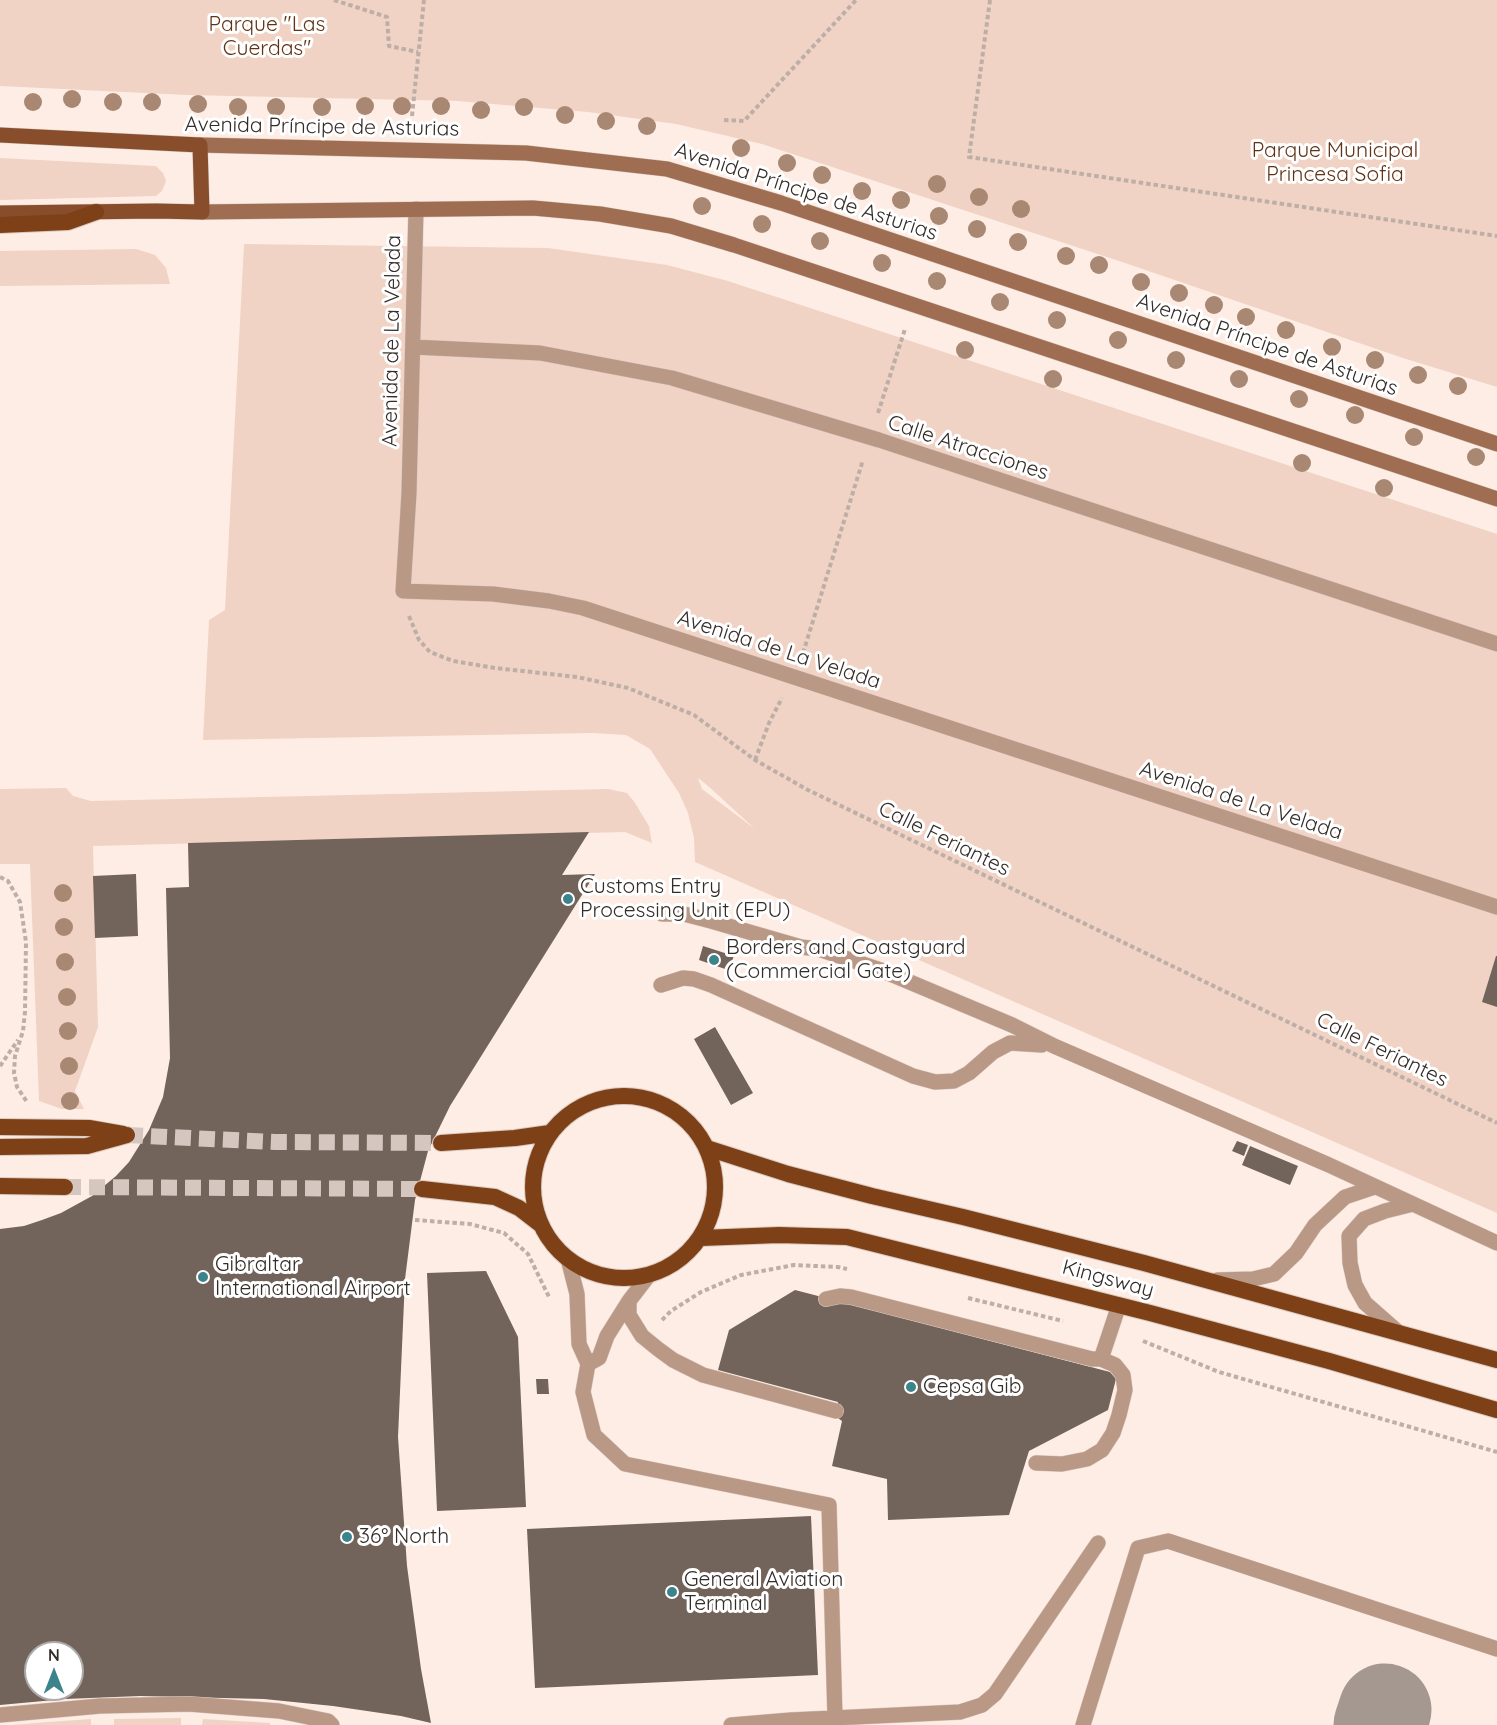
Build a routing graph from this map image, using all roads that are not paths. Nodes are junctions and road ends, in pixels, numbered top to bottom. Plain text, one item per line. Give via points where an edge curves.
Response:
1 (0, 135) edge
2 (200, 145) junction
3 (416, 209) junction
4 (96, 212) junction
5 (202, 212) junction
6 (0, 213) edge
7 (0, 225) edge
8 (413, 347) junction
9 (1497, 444) edge
10 (1497, 499) edge
11 (1497, 644) edge
12 (1497, 907) edge
13 (662, 914) dead end
14 (662, 985) dead end
15 (1054, 1046) junction
16 (0, 1127) edge
17 (550, 1133) junction
18 (441, 1143) tunnel mouth
19 (0, 1147) edge
20 (706, 1148) junction
21 (0, 1186) edge
22 (65, 1186) tunnel mouth
23 (1375, 1186) junction
24 (422, 1190) tunnel mouth
25 (1413, 1204) junction
26 (541, 1225) junction
27 (700, 1238) junction
28 (1497, 1244) edge
29 (568, 1259) junction
30 (649, 1275) junction
31 (1211, 1281) junction
32 (826, 1299) dead end
33 (629, 1301) junction
34 (1119, 1305) junction
35 (903, 1310) junction
36 (887, 1315) dead end
37 (962, 1325) junction
38 (937, 1328) dead end
39 (1398, 1332) junction
40 (1053, 1349) junction
41 (1037, 1353) dead end
42 (1101, 1359) junction
43 (1497, 1360) edge
44 (588, 1364) junction
45 (734, 1374) dead end
46 (713, 1378) junction
47 (788, 1389) dead end
48 (763, 1391) junction
49 (1497, 1410) edge
50 (836, 1411) dead end
51 (1036, 1463) dead end
52 (1098, 1543) dead end
53 (1497, 1649) edge
54 (0, 1715) edge
55 (835, 1718) junction
56 (791, 1722) edge
57 (332, 1725) edge
58 (731, 1725) edge
59 (1083, 1725) edge

1 - 2 main road, Avenida Príncipe de Asturias
2 - 5 main road
2 - 9 main road, Avenida Príncipe de Asturias via 526,153 667,169 780,203
3 - 5 main road
3 - 8 lane, Avenida de La Velada
3 - 10 main road via 533,208 671,226
4 - 5 main road
4 - 6 main road
4 - 7 highway via 68,222
8 - 11 lane, Calle Atracciones via 540,353 672,378 869,438
8 - 12 lane, Avenida de La Velada via 403,591 493,594 583,608
13 - 15 lane via 684,914 881,970
14 - 15 lane via 683,978 711,985 935,1082 954,1081 1010,1043
15 - 23 lane
16 - 19 highway via 89,1128 127,1135 87,1146
17 - 18 highway
17 - 20 highway via 586,1104 613,1096 640,1098 666,1106 688,1122
17 - 26 highway via 538,1154 533,1178 534,1202
20 - 27 highway via 715,1178 713,1209
20 - 31 highway, Kingsway via 861,1194
21 - 22 highway
23 - 25 lane
23 - 31 lane via 1345,1197 1315,1225 1274,1274
24 - 26 highway via 495,1197 519,1208
25 - 28 lane
25 - 39 lane via 1364,1219 1349,1236 1355,1285 1365,1303
26 - 29 highway via 552,1244
27 - 30 highway via 687,1254
27 - 34 highway, Kingsway via 847,1237
29 - 30 highway via 607,1277
29 - 44 lane via 577,1294 579,1344
30 - 33 lane
31 - 39 highway, Kingsway
32 - 35 lane via 851,1297
33 - 44 lane via 607,1336 599,1358
33 - 46 lane via 629,1315 642,1336 673,1360
34 - 42 lane
34 - 49 highway, Kingsway
35 - 36 lane
35 - 37 lane
37 - 38 lane
37 - 40 lane via 992,1338
39 - 43 highway, Kingsway
40 - 41 lane
40 - 42 lane
42 - 51 lane via 1115,1365 1123,1375 1125,1390 1113,1433 1102,1450 1087,1460
44 - 55 lane via 583,1392 594,1435 625,1464 829,1505
45 - 46 lane
46 - 48 lane
47 - 48 lane
48 - 50 lane
52 - 55 lane via 995,1694 982,1706 960,1712
53 - 59 lane via 1168,1541 1138,1548
54 - 57 lane via 100,1706 189,1704 279,1711
55 - 56 lane
56 - 58 lane

